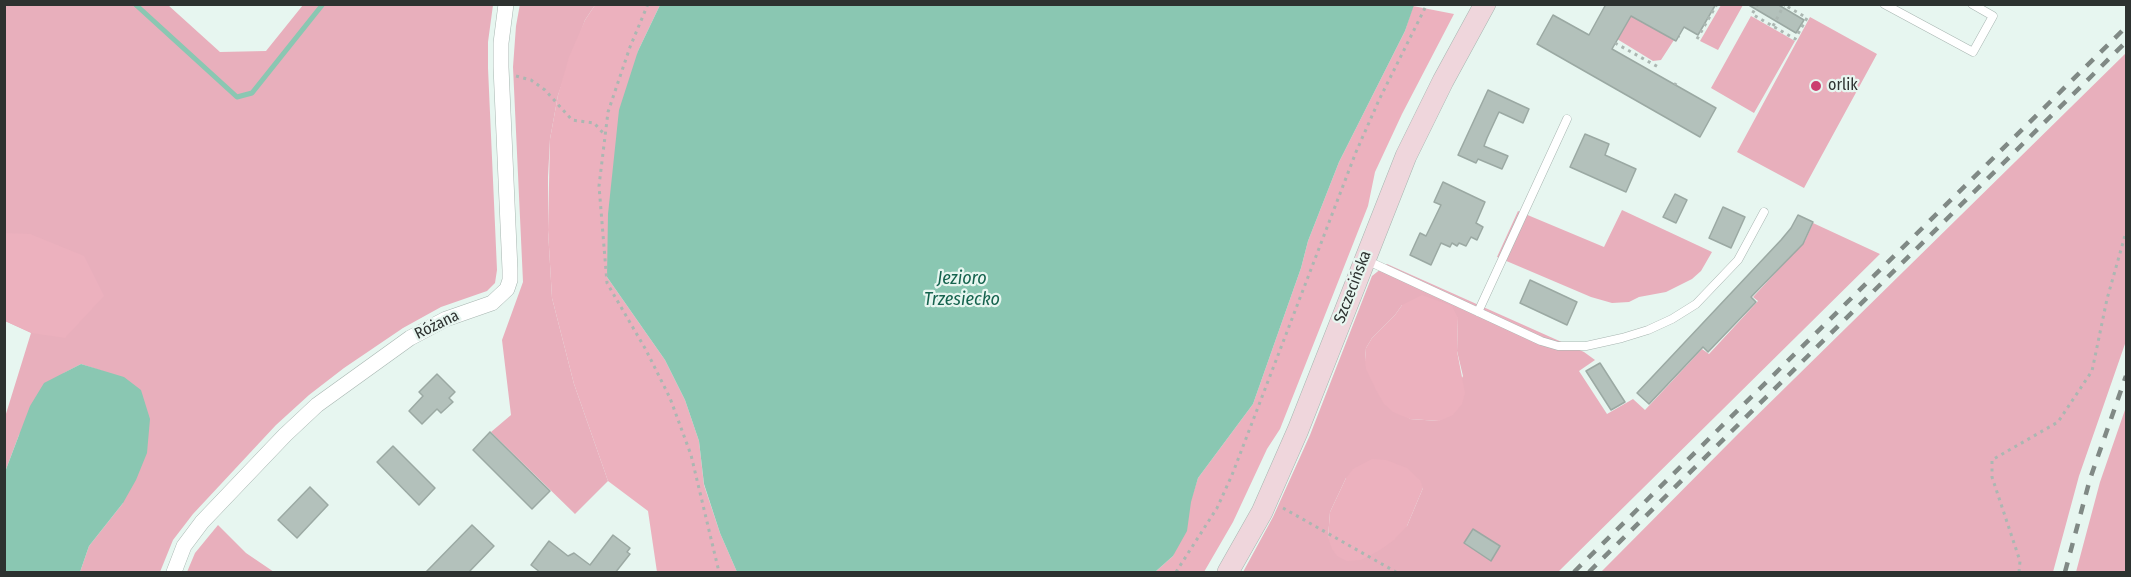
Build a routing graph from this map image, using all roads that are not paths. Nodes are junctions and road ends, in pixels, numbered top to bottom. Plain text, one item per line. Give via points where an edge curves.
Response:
1 (506, 4) edge
2 (1485, 4) edge
3 (1884, 4) edge
4 (1972, 4) edge
5 (1567, 119) dead end
6 (1764, 212) dead end
7 (1364, 260) junction
8 (1478, 312) junction
9 (174, 573) edge
10 (1228, 573) edge

1 - 9 street, Różana via 501,78 510,270 507,289 492,303 446,319 410,338 317,405 202,522 184,546
2 - 7 street, Szczecińska via 1421,125
3 - 4 lane via 1973,51 1993,16
5 - 8 lane
6 - 8 lane via 1738,260 1712,289 1696,304 1648,330 1586,346 1558,346
7 - 8 lane
7 - 10 street, Szczecińska via 1298,430

